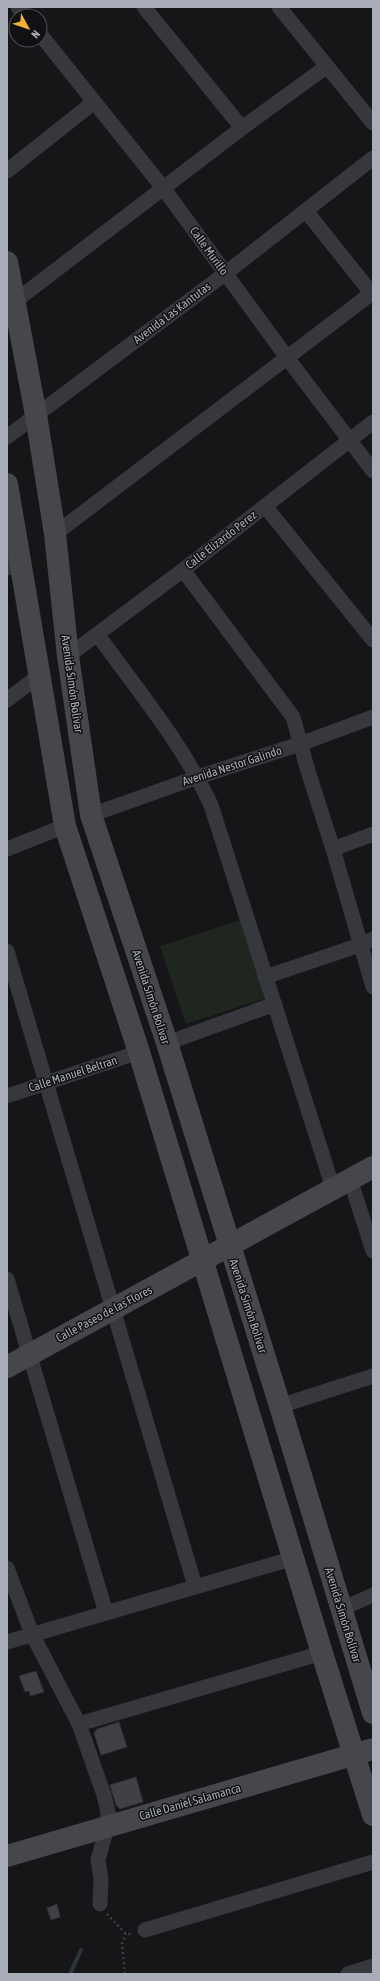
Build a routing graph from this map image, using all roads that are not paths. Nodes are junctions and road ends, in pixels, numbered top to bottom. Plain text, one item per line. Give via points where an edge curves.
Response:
1 (144, 7) edge
2 (279, 7) edge
3 (48, 44) edge
4 (326, 67) junction
5 (94, 102) junction
6 (373, 123) edge
7 (242, 128) junction
8 (373, 158) edge
9 (7, 171) edge
10 (164, 189) junction
11 (306, 211) junction
12 (7, 262) edge
13 (226, 273) junction
14 (372, 294) edge
15 (14, 302) junction
16 (288, 359) junction
17 (36, 415) junction
18 (373, 422) edge
19 (7, 437) edge
20 (350, 440) junction
21 (373, 471) edge
22 (7, 484) edge
23 (265, 506) junction
24 (55, 534) junction
25 (14, 563) edge
26 (183, 570) junction
27 (97, 634) junction
28 (373, 640) edge
29 (68, 656) junction
30 (40, 675) junction
31 (7, 700) edge
32 (373, 717) edge
33 (300, 744) junction
34 (198, 777) junction
35 (91, 815) junction
36 (65, 826) junction
37 (373, 834) edge
38 (7, 849) edge
39 (333, 849) junction
40 (366, 942) edge
41 (7, 951) edge
42 (265, 977) junction
43 (373, 987) edge
44 (275, 1004) junction
45 (167, 1043) junction
46 (139, 1052) junction
47 (47, 1084) junction
48 (7, 1096) edge
49 (373, 1167) edge
50 (342, 1183) junction
51 (229, 1245) junction
52 (373, 1251) edge
53 (202, 1262) junction
54 (7, 1279) edge
55 (114, 1309) junction
56 (29, 1355) junction
57 (7, 1367) edge
58 (373, 1376) edge
59 (280, 1406) junction
60 (294, 1558) junction
61 (7, 1568) edge
62 (195, 1586) junction
63 (373, 1596) edge
64 (341, 1609) junction
65 (106, 1613) junction
66 (32, 1634) junction
67 (7, 1642) edge
68 (322, 1653) junction
69 (373, 1713) edge
70 (79, 1724) junction
71 (363, 1752) edge
72 (373, 1815) edge
73 (107, 1827) junction
74 (7, 1856) edge
75 (373, 1862) edge
76 (100, 1904) road end
77 (145, 1930) road end
78 (373, 1966) edge
79 (348, 1974) edge

1 - 7 street
2 - 4 street
3 - 5 street, Calle Murillo
4 - 6 street
4 - 7 street
5 - 9 street
5 - 10 street, Calle Murillo
7 - 10 street
8 - 11 street, Avenida Las Kantutas
10 - 13 street, Calle Murillo
10 - 15 street
11 - 13 street, Avenida Las Kantutas
11 - 14 street
12 - 15 street, Avenida Simón Bolívar
13 - 16 street, Calle Murillo
13 - 17 street, Avenida Las Kantutas
14 - 16 street
15 - 17 street, Avenida Simón Bolívar
16 - 20 street, Calle Murillo
16 - 24 street
17 - 19 street, Avenida Las Kantutas
17 - 24 street, Avenida Simón Bolívar
18 - 20 street, Calle Elizardo Perez
20 - 21 street, Calle Murillo
20 - 23 street, Calle Elizardo Perez
22 - 25 street
23 - 26 street, Calle Elizardo Perez
23 - 28 street
24 - 29 street, Avenida Simón Bolívar
25 - 30 street
26 - 27 street, Calle Elizardo Perez
26 - 33 street via 293,717
27 - 29 street, Calle Elizardo Perez
27 - 34 street via 162,722
29 - 35 street, Avenida Simón Bolívar
30 - 31 street
30 - 36 street
32 - 33 street, Avenida Nestor Galindo
33 - 34 street, Avenida Nestor Galindo
33 - 39 street
34 - 35 street, Avenida Nestor Galindo
34 - 42 street via 211,805
35 - 36 street
35 - 45 street, Avenida Simón Bolívar
36 - 38 street
36 - 46 street
37 - 39 street
39 - 40 street
40 - 42 street
40 - 43 street
41 - 47 street
42 - 44 street
44 - 45 street
44 - 50 street
45 - 51 street, Avenida Simón Bolívar
46 - 47 street, Calle Manuel Beltran
46 - 53 street
47 - 48 street, Calle Manuel Beltran
47 - 55 street
49 - 50 street
50 - 51 street
50 - 52 street
51 - 53 street, Calle Paseo de las Flores
51 - 59 street, Avenida Simón Bolívar
53 - 55 street, Calle Paseo de las Flores
53 - 60 street
54 - 56 street
55 - 56 street, Calle Paseo de las Flores
55 - 62 street
56 - 57 street, Calle Paseo de las Flores
56 - 65 street
58 - 59 street
59 - 64 street, Avenida Simón Bolívar
60 - 62 street
60 - 68 street
61 - 66 street
62 - 65 street
63 - 64 street
64 - 69 street, Avenida Simón Bolívar
65 - 66 street
66 - 67 street
66 - 70 street
68 - 70 street
68 - 71 street
70 - 73 street via 104,1795 108,1812
71 - 72 street
71 - 73 street, Calle Daniel Salamanca
73 - 74 street, Calle Daniel Salamanca
73 - 76 street via 98,1860 101,1879
75 - 77 street
78 - 79 street

